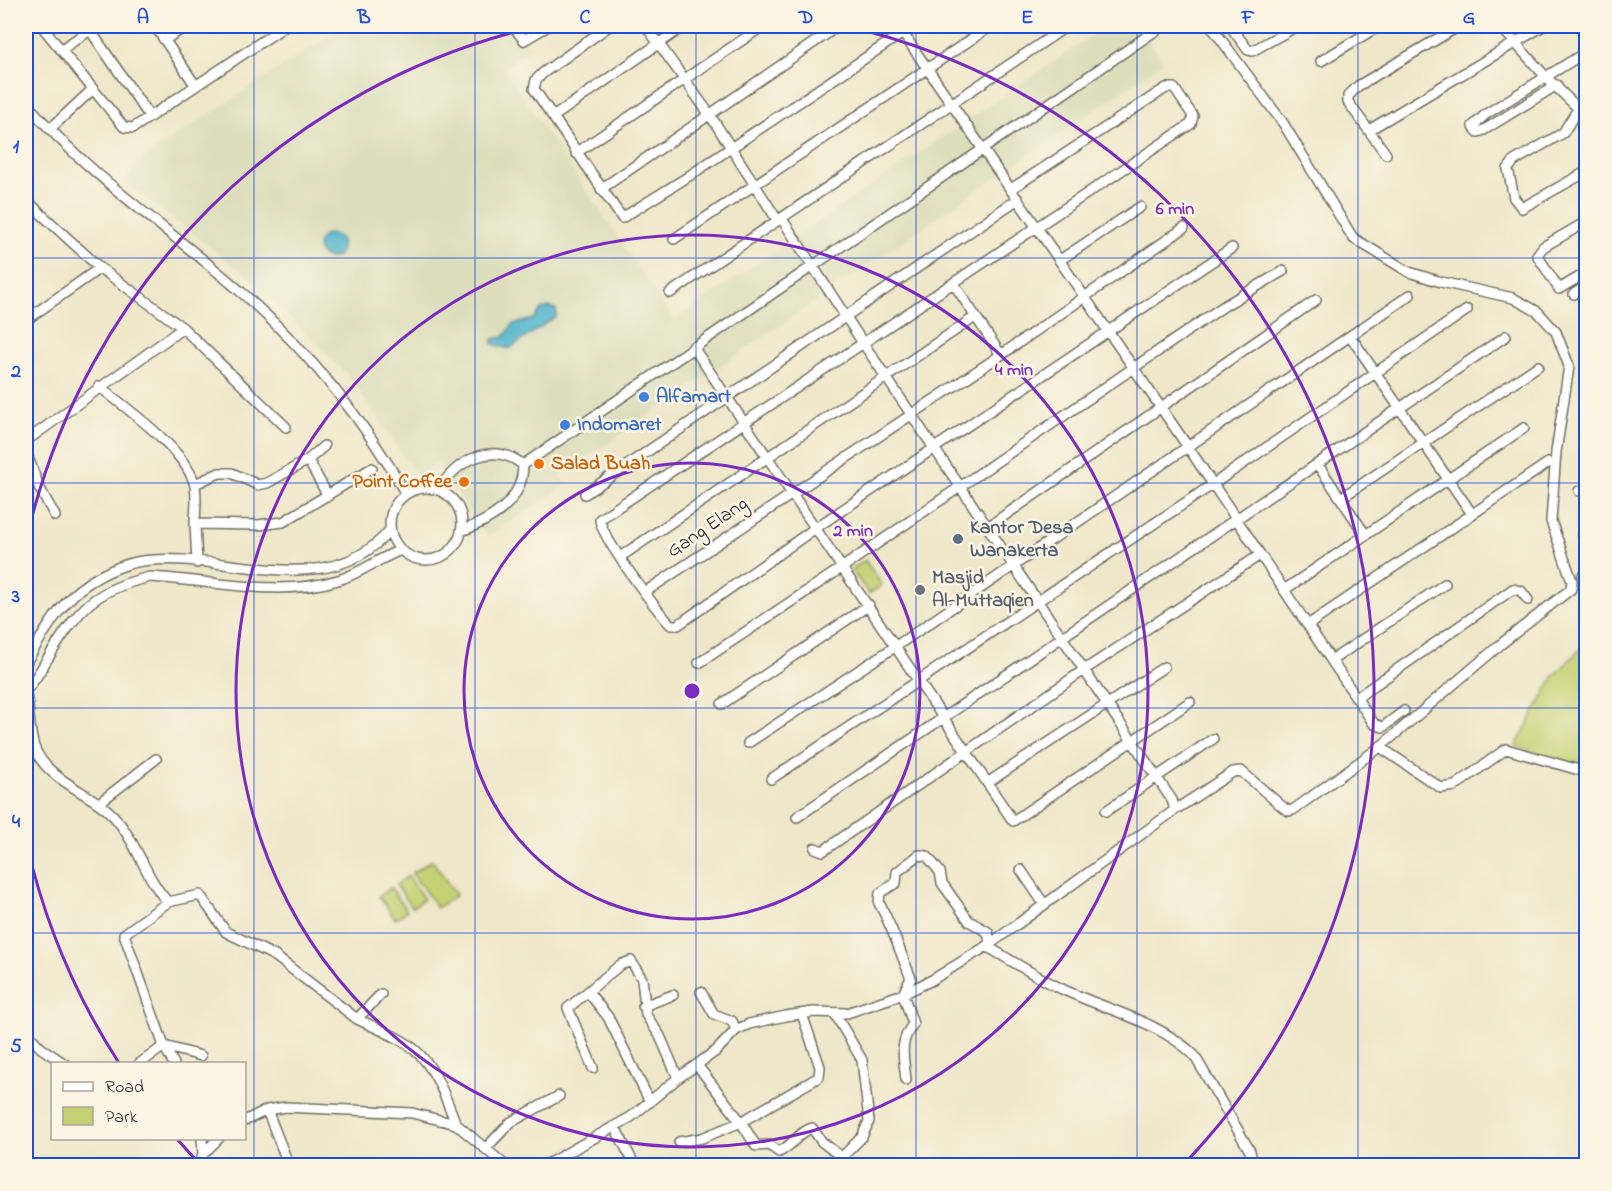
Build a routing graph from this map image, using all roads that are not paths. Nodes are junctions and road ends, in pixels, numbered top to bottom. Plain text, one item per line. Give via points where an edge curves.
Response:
1 (155, 26) edge
2 (187, 26) edge
3 (285, 26) edge
4 (513, 26) edge
5 (548, 26) edge
6 (609, 26) edge
7 (646, 26) edge
8 (684, 26) edge
9 (763, 26) edge
10 (838, 26) edge
11 (913, 26) edge
12 (991, 26) edge
13 (1067, 26) edge
14 (1162, 26) edge
15 (1211, 26) edge
16 (1230, 26) edge
17 (1297, 26) edge
18 (1379, 26) edge
19 (1459, 26) edge
20 (1500, 26) edge
21 (1543, 26) edge
22 (93, 28) edge
23 (44, 29) dead end
24 (900, 29) edge
25 (164, 40) junction
26 (658, 43) junction
27 (1515, 43) junction
28 (62, 49) junction
29 (1587, 52) edge
30 (1321, 61) dead end
31 (928, 68) junction
32 (1546, 77) junction
33 (684, 79) junction
34 (1557, 85) junction
35 (196, 86) junction
36 (93, 89) junction
37 (1587, 96) edge
38 (952, 102) junction
39 (26, 103) edge
40 (1579, 109) junction
41 (710, 115) junction
42 (1587, 116) edge
43 (150, 117) junction
44 (553, 117) junction
45 (50, 129) junction
46 (1369, 130) junction
47 (982, 147) junction
48 (730, 149) junction
49 (576, 153) junction
50 (1386, 154) dead end
51 (1587, 172) edge
52 (754, 185) junction
53 (601, 189) junction
54 (1011, 189) junction
55 (1018, 199) junction
56 (26, 200) edge
57 (1140, 207) dead end
58 (780, 220) junction
59 (1587, 222) edge
60 (1037, 226) junction
61 (1184, 228) dead end
62 (674, 239) dead end
63 (1232, 248) dead end
64 (1060, 260) junction
65 (812, 265) junction
66 (100, 268) junction
67 (1283, 271) dead end
68 (1587, 273) edge
69 (954, 284) junction
70 (1587, 285) edge
71 (670, 293) dead end
72 (1574, 294) dead end
73 (1410, 295) dead end
74 (1085, 296) junction
75 (1316, 300) dead end
76 (1467, 309) dead end
77 (846, 316) junction
78 (975, 317) junction
79 (26, 320) edge
80 (183, 328) junction
81 (1109, 331) junction
82 (1506, 336) dead end
83 (1351, 337) junction
84 (863, 343) junction
85 (693, 346) junction
86 (1001, 356) junction
87 (1538, 366) dead end
88 (1134, 369) junction
89 (1376, 373) junction
90 (886, 377) junction
91 (99, 386) junction
92 (726, 396) junction
93 (1162, 409) junction
94 (1399, 409) junction
95 (912, 415) junction
96 (743, 422) junction
97 (286, 427) dead end
98 (1524, 428) dead end
99 (26, 441) edge
100 (1424, 444) junction
101 (324, 447) dead end
102 (1188, 447) junction
103 (935, 449) junction
104 (26, 452) edge
105 (767, 458) junction
106 (308, 460) junction
107 (1548, 463) dead end
108 (523, 465) junction
109 (1318, 465) junction
110 (372, 468) dead end
111 (1449, 480) junction
112 (195, 484) junction
113 (1212, 485) junction
114 (960, 488) junction
115 (438, 490) junction
116 (406, 494) junction
117 (585, 494) dead end
118 (791, 494) junction
119 (328, 496) junction
120 (1341, 498) junction
121 (1472, 514) junction
122 (55, 516) dead end
123 (1236, 520) junction
124 (195, 524) junction
125 (988, 527) junction
126 (814, 529) junction
127 (390, 530) junction
128 (461, 531) junction
129 (1365, 534) junction
130 (400, 550) junction
131 (1260, 555) junction
132 (620, 557) junction
133 (197, 563) junction
134 (1014, 566) junction
135 (843, 567) junction
136 (1445, 584) dead end
137 (1284, 590) junction
138 (645, 592) junction
139 (1037, 600) junction
140 (1528, 600) dead end
141 (869, 604) junction
142 (1308, 625) junction
143 (1062, 637) junction
144 (896, 646) junction
145 (1332, 660) junction
146 (26, 662) edge
147 (699, 663) dead end
148 (1164, 667) dead end
149 (1084, 670) junction
150 (920, 681) junction
151 (28, 687) edge
152 (26, 695) edge
153 (1356, 698) junction
154 (1190, 702) dead end
155 (722, 704) dead end
156 (1108, 705) junction
157 (1404, 711) dead end
158 (942, 716) junction
159 (1213, 739) dead end
160 (1132, 741) junction
161 (748, 743) dead end
162 (1380, 747) junction
163 (967, 752) junction
164 (156, 759) dead end
165 (1587, 772) edge
166 (1156, 777) junction
167 (771, 779) dead end
168 (987, 783) junction
169 (99, 803) junction
170 (1175, 810) junction
171 (1106, 811) dead end
172 (797, 817) dead end
173 (815, 848) dead end
174 (1021, 870) dead end
175 (168, 902) junction
176 (1044, 904) junction
177 (988, 945) junction
178 (701, 992) dead end
179 (589, 993) junction
180 (381, 994) dead end
181 (673, 994) dead end
182 (903, 994) junction
183 (643, 1006) junction
184 (802, 1014) junction
185 (835, 1014) junction
186 (357, 1019) junction
187 (736, 1030) junction
188 (26, 1032) edge
189 (164, 1046) junction
190 (201, 1056) dead end
191 (62, 1062) edge
192 (142, 1062) edge
193 (173, 1062) edge
194 (697, 1065) junction
195 (593, 1068) dead end
196 (678, 1077) junction
197 (906, 1080) dead end
198 (559, 1096) dead end
199 (650, 1102) junction
200 (267, 1110) junction
201 (246, 1120) edge
202 (741, 1122) junction
203 (456, 1124) junction
204 (615, 1127) junction
205 (202, 1140) edge
206 (217, 1140) edge
207 (680, 1142) dead end
208 (486, 1148) junction
209 (199, 1162) edge
210 (844, 1162) edge
211 (289, 1166) edge
212 (506, 1166) edge
213 (544, 1166) edge
214 (635, 1166) edge
215 (1253, 1166) edge

1 - 25 street
2 - 25 street
3 - 35 street
4 - 5 street via 524,40
6 - 44 street via 536,80 534,89
7 - 26 street
8 - 26 street
9 - 33 street
10 - 41 street
11 - 24 street
12 - 31 street
13 - 38 street
14 - 47 street
15 - 162 street via 1283,123 1353,238 1410,272 1528,304 1556,332 1569,361 1551,522 1572,581 1571,589
16 - 17 street via 1252,51
18 - 30 street
19 - 46 street via 1351,92 1348,102
20 - 27 street
21 - 27 street
22 - 28 street
22 - 43 street
23 - 28 street
24 - 31 street
24 - 48 street
25 - 35 street
26 - 33 street
26 - 44 street
27 - 32 street
27 - 46 street
28 - 36 street
29 - 32 street
31 - 38 street
31 - 52 street
32 - 34 street
32 - 34 street via 1477,120 1473,124 1475,130 1484,130
33 - 41 street
33 - 49 street
34 - 40 street
35 - 43 street
36 - 43 street via 124,127 133,128
36 - 45 street
37 - 40 street
38 - 47 street
38 - 58 street
39 - 45 street
40 - 42 street
40 - 51 street via 1563,133 1509,165 1509,175 1514,198 1522,208
41 - 48 street
41 - 53 street
44 - 49 street
45 - 116 street via 114,190 239,290 306,355 366,430
46 - 50 street
47 - 54 street
47 - 65 street
48 - 52 street
48 - 53 street via 626,218 619,216
49 - 53 street
52 - 58 street
52 - 62 street
54 - 55 street
54 - 60 street via 1166,88 1174,88 1193,116 1192,122
55 - 60 street
55 - 77 street
56 - 66 street
57 - 64 street
58 - 65 street
58 - 71 street
59 - 68 street via 1539,252 1538,259 1556,288
60 - 64 street
60 - 69 street
61 - 74 street, Gang Elang
63 - 81 street
64 - 74 street
65 - 77 street
65 - 85 street
66 - 79 street
66 - 80 street
67 - 88 street via 1224,306
69 - 78 street
69 - 84 street
70 - 72 street
73 - 83 street
74 - 81 street
74 - 86 street, Gang Elang
75 - 93 street
76 - 89 street
77 - 84 street
77 - 92 street
78 - 86 street
78 - 90 street
80 - 91 street
80 - 97 street
81 - 88 street
81 - 103 street
82 - 94 street
83 - 89 street
83 - 102 street
84 - 90 street
84 - 96 street
85 - 92 street
85 - 108 street
86 - 95 street, Gang Elang
87 - 100 street
88 - 93 street
88 - 114 street
89 - 94 street
89 - 113 street
90 - 95 street
90 - 105 street
91 - 99 street
91 - 112 street via 176,454
92 - 96 street
92 - 117 street
93 - 102 street
93 - 125 street
94 - 100 street
94 - 109 street
95 - 103 street
95 - 118 street, Gang Elang
96 - 105 street
96 - 132 street via 600,519 600,527
98 - 111 street
100 - 111 street
100 - 120 street
101 - 106 street
102 - 113 street
102 - 134 street
103 - 114 street
103 - 126 street
104 - 122 street
105 - 118 street
105 - 132 street
106 - 112 street via 258,485 232,473 219,473
106 - 119 street
107 - 121 street
108 - 115 street via 495,454 471,458 450,472
108 - 128 street via 523,477 515,494 498,513
109 - 120 street
109 - 123 street
110 - 119 street
111 - 121 street
111 - 129 street
112 - 124 street
113 - 123 street
113 - 139 street
114 - 125 street
114 - 135 street
115 - 116 street via 422,488
115 - 128 street via 455,502 462,520
116 - 127 street via 393,510
118 - 126 street
118 - 138 street, Gang Elang
119 - 124 street via 283,522
120 - 129 street
121 - 142 street
123 - 131 street
123 - 143 street
124 - 133 street
125 - 134 street
126 - 135 street
126 - 138 street via 676,626 670,624
127 - 130 street
127 - 133 street via 365,551 335,565 314,569
128 - 130 street via 454,547 438,558 418,559
129 - 137 street
130 - 151 street via 341,579 318,585 272,588 150,577 134,581 93,600 76,614
131 - 137 street
131 - 149 street
132 - 138 street
133 - 146 street via 143,561 100,577 64,605
134 - 139 street
134 - 144 street
135 - 141 street
135 - 147 street
136 - 145 street
137 - 142 street
139 - 143 street
139 - 150 street
140 - 153 street via 1514,589
141 - 144 street
141 - 155 street
142 - 145 street
143 - 149 street
143 - 158 street
144 - 150 street
144 - 161 street
145 - 153 street
146 - 151 street
148 - 156 street
149 - 156 street
149 - 163 street
150 - 158 street
150 - 167 street
152 - 169 street via 34,748 46,767
153 - 157 street via 1376,726 1385,726
154 - 160 street
156 - 160 street
156 - 168 street
158 - 163 street
158 - 172 street
159 - 166 street
160 - 166 street
160 - 168 street via 1016,821 1010,819
162 - 165 street via 1441,788 1455,786 1506,749
162 - 170 street via 1291,811 1248,775 1236,770
163 - 168 street
163 - 173 street via 823,850
164 - 169 street
166 - 170 street
166 - 171 street
169 - 175 street via 128,835 158,892
170 - 176 street
174 - 176 street
175 - 186 street via 200,895 226,932 275,956
175 - 189 street via 124,934
176 - 177 street
177 - 182 street
177 - 182 street via 988,932 969,921 942,883 940,872 927,856 919,855 897,872 896,883 878,897 911,978
177 - 215 street via 1062,989 1182,1044 1194,1055 1246,1143
178 - 187 street via 714,1014 732,1021
179 - 183 street via 614,970 631,961 642,979
179 - 195 street via 568,1008
179 - 199 street via 608,1017
180 - 186 street
181 - 183 street
182 - 185 street
182 - 197 street via 913,1024 903,1043
183 - 196 street
184 - 185 street
184 - 187 street
184 - 202 street via 820,1067 819,1077
185 - 210 street via 862,1060 869,1121 866,1132
186 - 203 street via 420,1054 444,1094
187 - 194 street
188 - 191 street
189 - 190 street
189 - 192 street
189 - 193 street
194 - 196 street
194 - 202 street
196 - 199 street
198 - 208 street via 511,1122
199 - 204 street
200 - 201 street
200 - 203 street via 286,1107 380,1111
200 - 211 street
202 - 207 street via 702,1138
202 - 210 street via 753,1143 759,1147 769,1145 779,1152 813,1128
203 - 208 street
204 - 213 street
204 - 214 street
205 - 209 street
206 - 209 street
208 - 212 street

